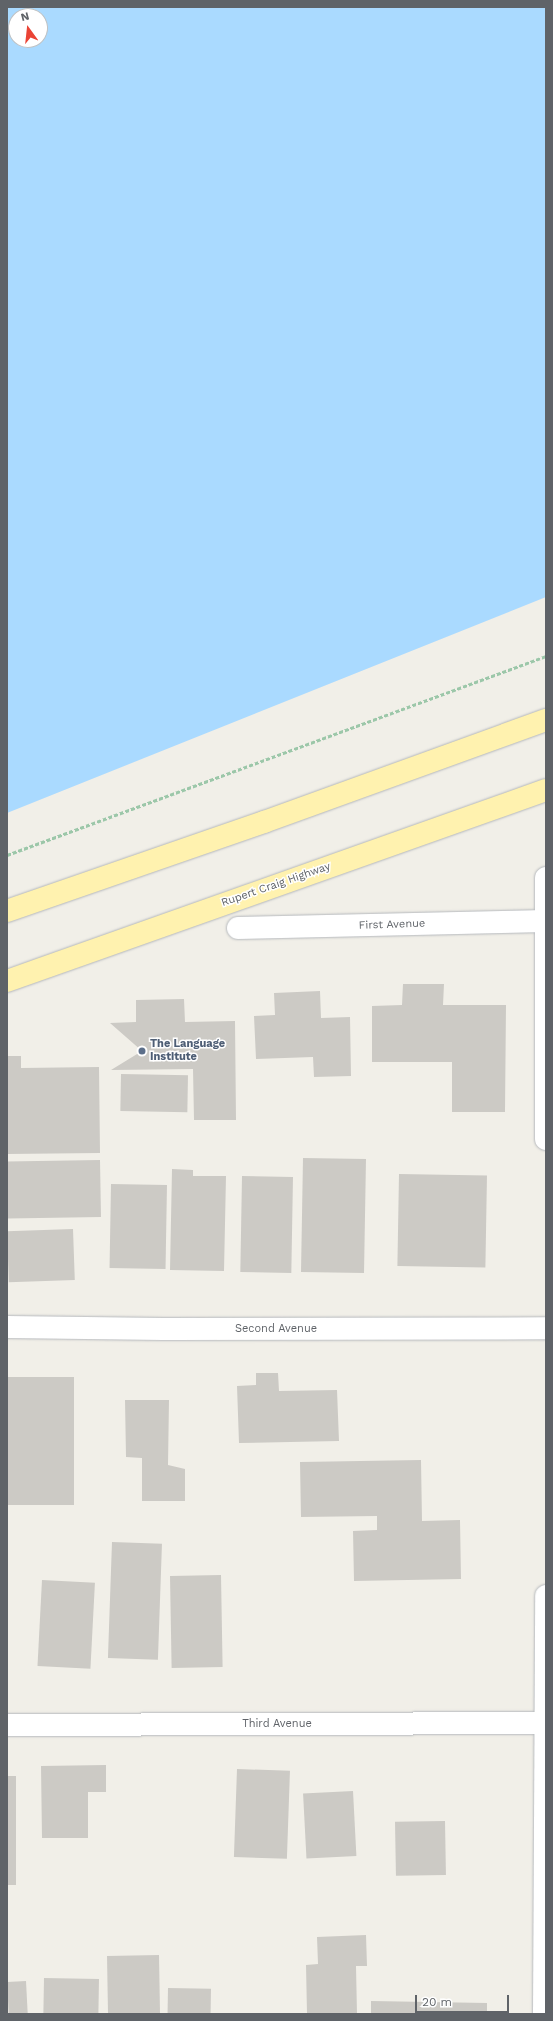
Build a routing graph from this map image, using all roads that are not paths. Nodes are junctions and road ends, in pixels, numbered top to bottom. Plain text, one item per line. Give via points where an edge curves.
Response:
1 (546, 720) edge
2 (546, 790) edge
3 (546, 878) edge
4 (7, 911) edge
5 (545, 921) edge
6 (238, 928) dead end
7 (7, 982) edge
8 (546, 1139) edge
9 (7, 1327) edge
10 (546, 1328) edge
11 (546, 1596) edge
12 (546, 1723) edge
13 (7, 1725) edge
14 (544, 2014) edge

1 - 4 main road
2 - 7 main road, Rupert Craig Highway
3 - 5 street
5 - 6 street, First Avenue
5 - 8 street
9 - 10 street, Second Avenue
11 - 12 street
12 - 13 street, Third Avenue
12 - 14 street

